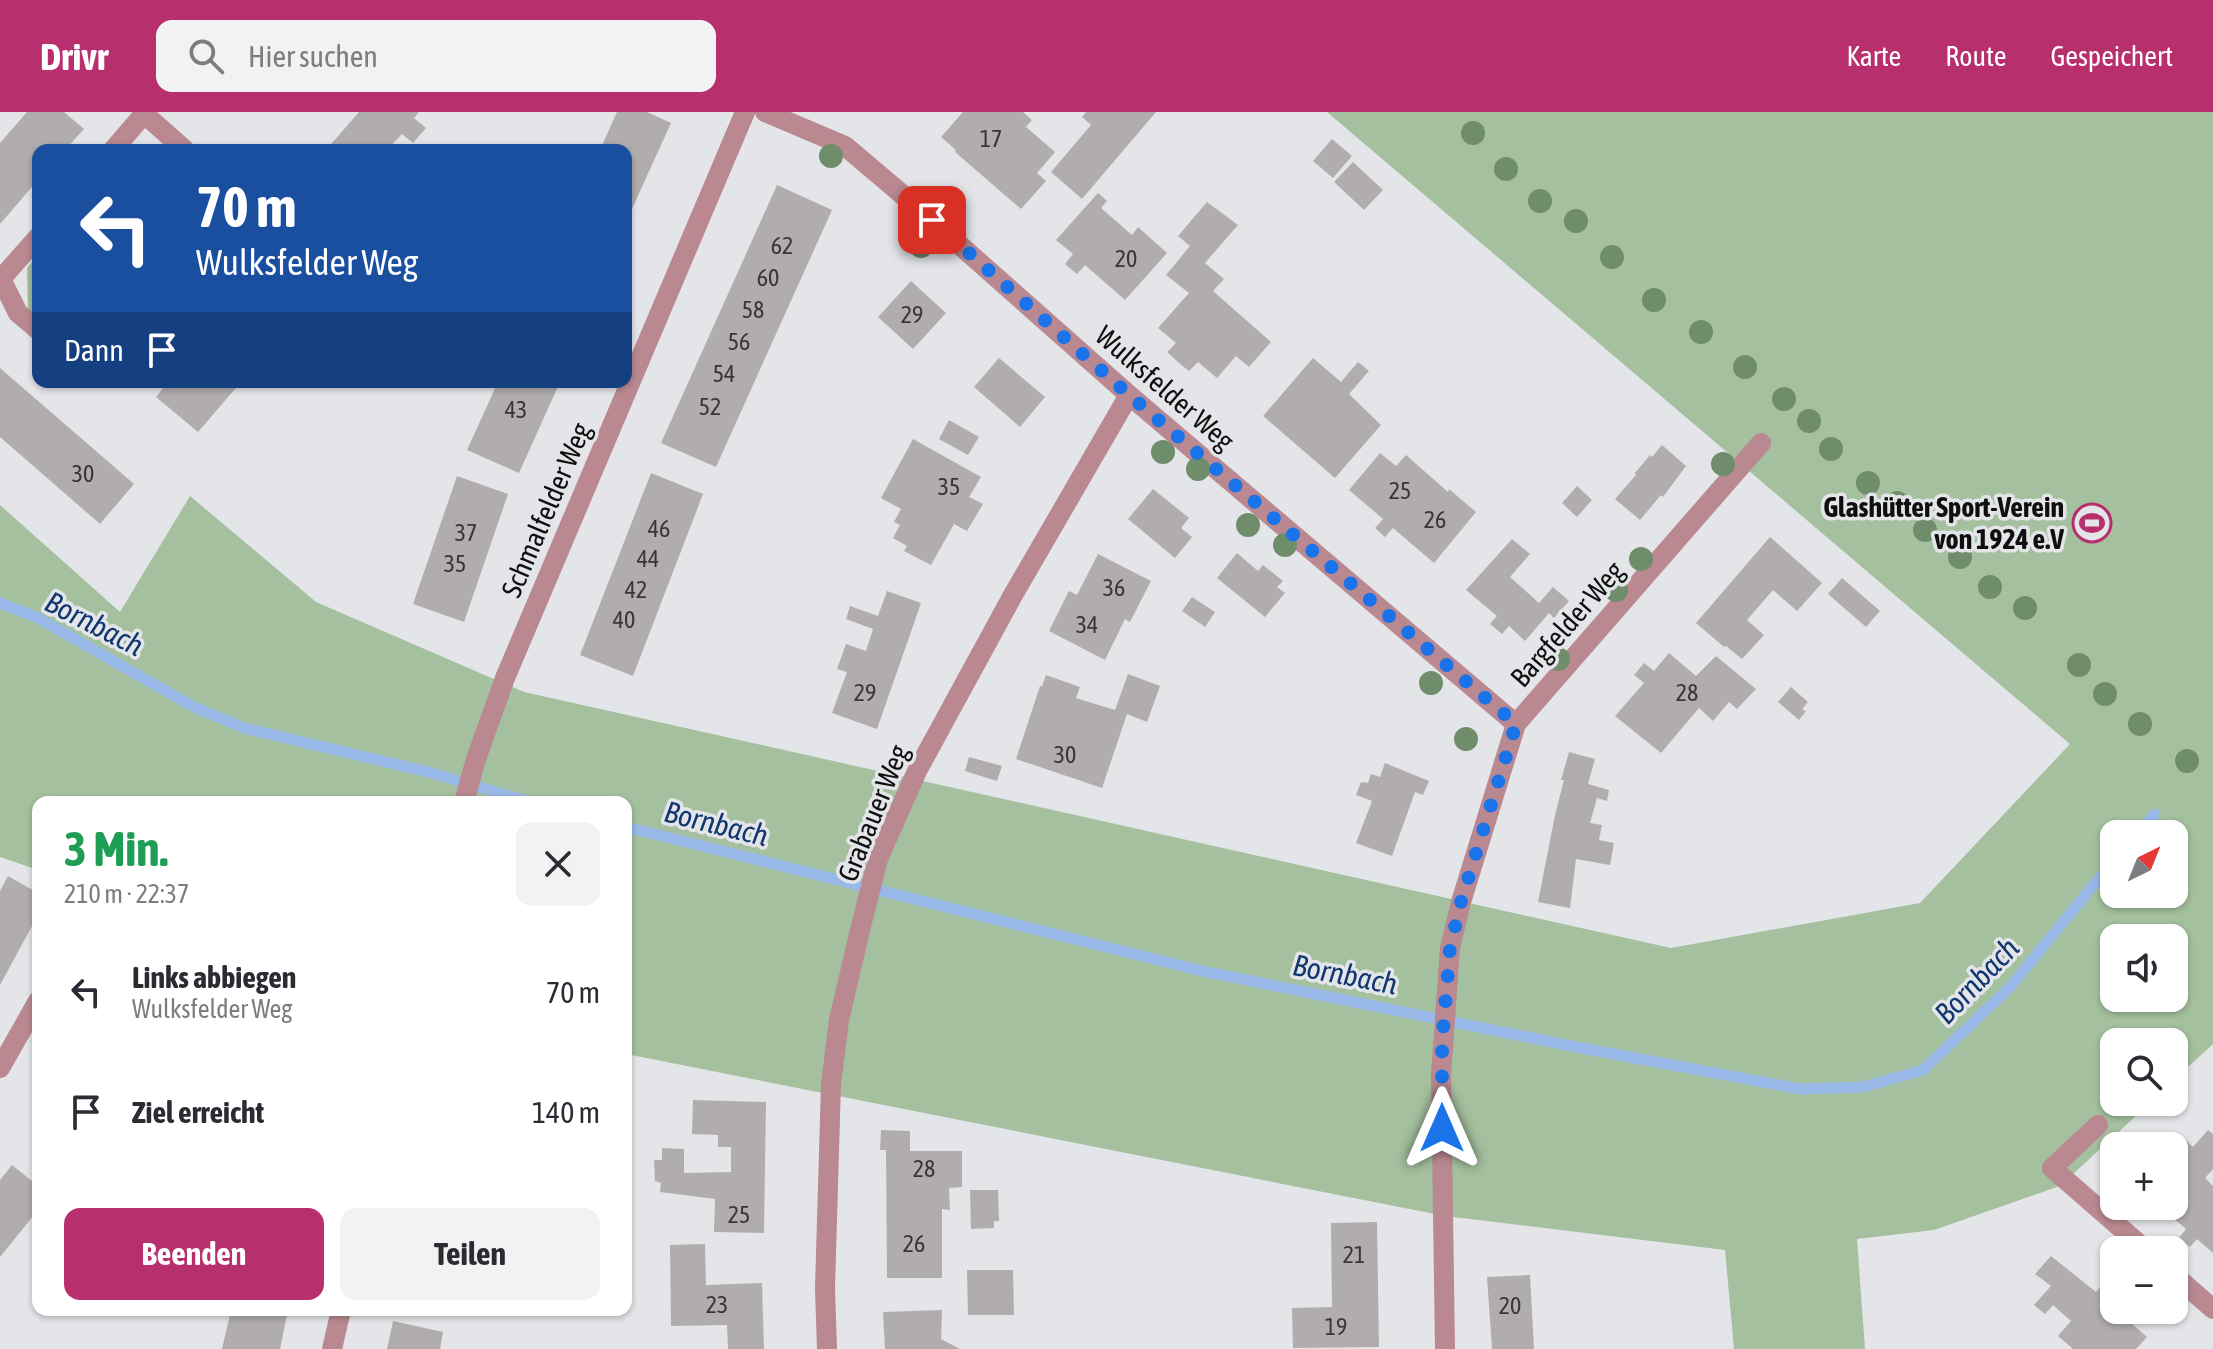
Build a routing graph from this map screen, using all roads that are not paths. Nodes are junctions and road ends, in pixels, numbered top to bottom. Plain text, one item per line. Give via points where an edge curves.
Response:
1 (745, 112) edge
2 (765, 112) edge
3 (143, 113) edge
4 (118, 144) edge
5 (178, 144) edge
6 (32, 244) edge
7 (32, 325) edge
8 (632, 378) edge
9 (628, 388) edge
10 (1129, 395) junction
11 (1761, 443) dead end
12 (1516, 724) junction
13 (466, 796) edge
14 (32, 1012) edge
15 (0, 1068) edge
16 (2098, 1125) dead end
17 (2130, 1236) edge
18 (2188, 1287) edge
19 (2213, 1309) edge
20 (340, 1316) edge
21 (332, 1349) edge
22 (827, 1349) edge
23 (1445, 1349) edge

1 - 8 street, Schmalfelder Weg
2 - 10 street, Wulksfelder Weg via 845,146
3 - 4 street
3 - 5 street
6 - 7 street via 1,279 18,313
9 - 13 street, Schmalfelder Weg via 505,678
10 - 12 street, Wulksfelder Weg
10 - 22 street, Grabauer Weg via 917,771 878,859 839,1020 831,1084
11 - 12 street, Bargfelder Weg
12 - 23 street, Bargfelder Weg via 1450,948 1442,1043
14 - 15 street
16 - 17 street via 2052,1168
18 - 19 street
20 - 21 street

